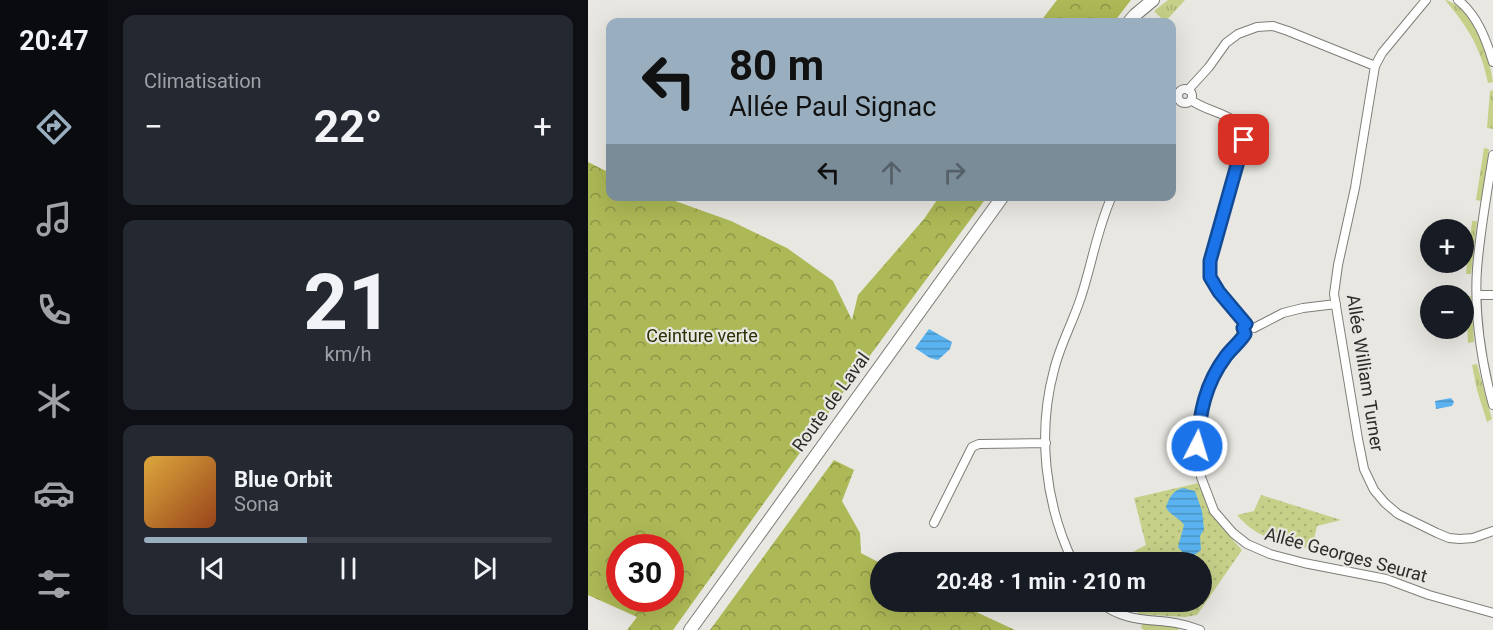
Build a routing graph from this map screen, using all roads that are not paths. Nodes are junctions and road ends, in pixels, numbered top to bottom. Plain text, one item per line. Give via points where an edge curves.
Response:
1 (1144, 0) edge
2 (1153, 0) edge
3 (1426, 0) edge
4 (1458, 0) edge
5 (1133, 18) edge
6 (1133, 18) edge
7 (1493, 62) edge
8 (1375, 66) junction
9 (1188, 90) junction
10 (1179, 99) junction
11 (1191, 100) junction
12 (1176, 102) edge
13 (1493, 155) edge
14 (999, 201) edge
15 (1110, 201) edge
16 (1477, 295) junction
17 (1493, 295) edge
18 (1336, 304) junction
19 (1250, 326) junction
20 (1493, 405) edge
21 (1046, 443) junction
22 (934, 523) dead end
23 (1493, 531) edge
24 (1068, 552) edge
25 (1115, 612) edge
26 (1493, 613) edge
27 (690, 630) edge
28 (1200, 630) edge

1 - 5 main road
2 - 6 main road
3 - 8 street, Allée William Turner
4 - 7 street via 1485,36
8 - 9 street via 1273,26 1257,27 1226,43
8 - 18 street, Allée William Turner via 1338,265
9 - 10 street via 1181,91
9 - 11 street
10 - 11 street via 1185,103
10 - 12 street
11 - 19 street via 1238,122 1242,130 1244,140 1210,261 1210,277
13 - 16 street via 1479,248
14 - 27 main road, Route de Laval
15 - 21 street via 1054,370
16 - 17 street
16 - 20 street via 1480,347
18 - 19 street via 1283,313
18 - 23 street, Allée William Turner via 1358,439 1374,490 1398,514 1449,538 1473,538
19 - 26 street, Allée Georges Seurat via 1243,328 1245,334 1209,383 1200,412 1197,446 1201,477 1214,510 1233,533 1270,554 1386,579
21 - 22 street via 972,447
21 - 24 street via 1050,491
25 - 28 street

